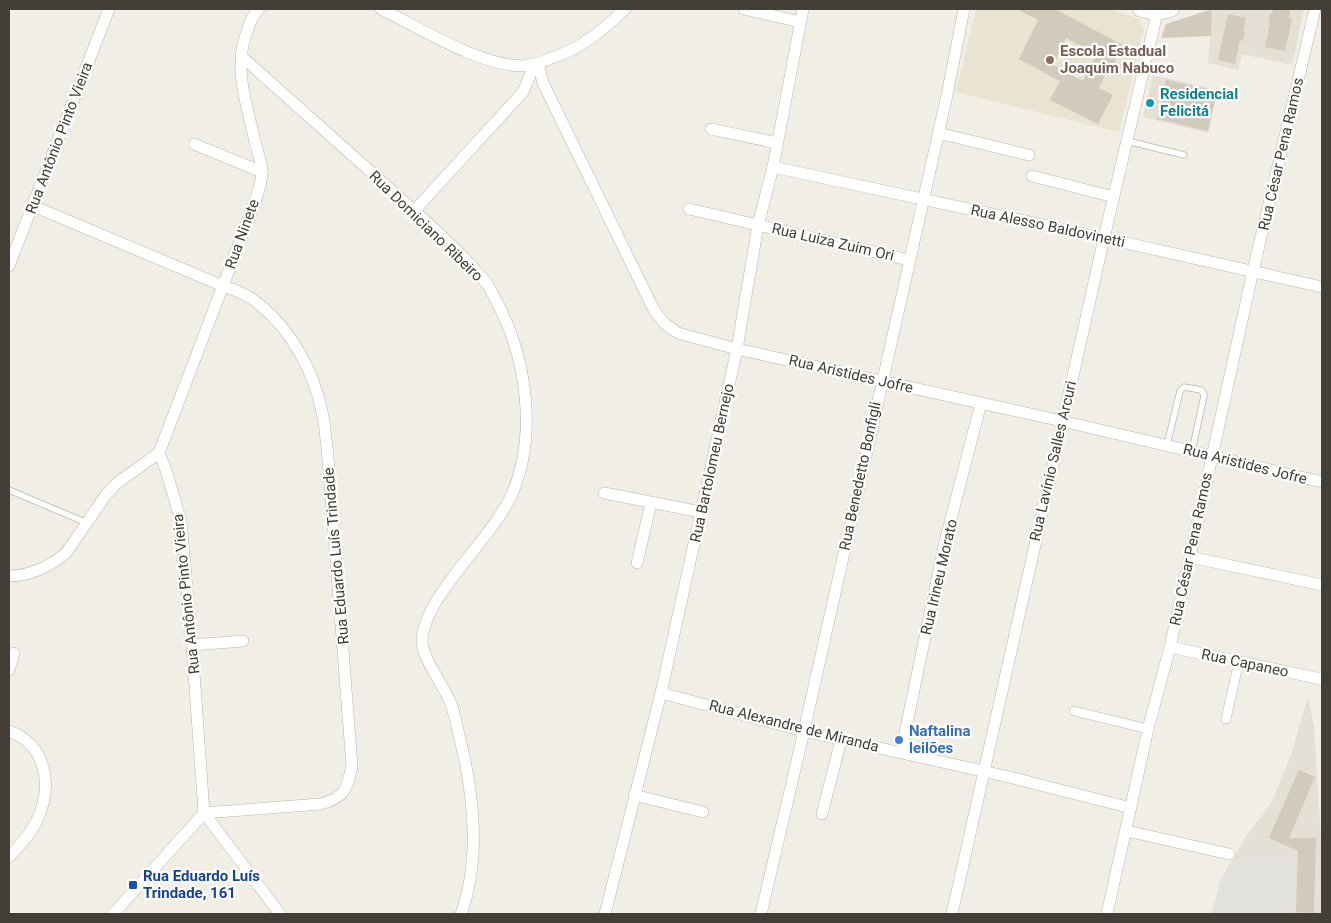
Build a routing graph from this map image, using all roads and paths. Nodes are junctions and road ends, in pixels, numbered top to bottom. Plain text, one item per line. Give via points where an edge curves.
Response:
1 (109, 9) edge
2 (259, 9) edge
3 (381, 9) edge
4 (625, 9) edge
5 (744, 9) edge
6 (803, 9) edge
7 (964, 9) edge
8 (1140, 9) edge
9 (1315, 9) edge
10 (1162, 10) edge
11 (800, 22) junction
12 (240, 56) junction
13 (536, 64) junction
14 (711, 129) dead end
15 (938, 133) junction
16 (1127, 141) junction
17 (777, 143) junction
18 (194, 144) dead end
19 (1029, 155) dead end
20 (1184, 155) dead end
21 (773, 167) junction
22 (262, 172) junction
23 (1032, 176) dead end
24 (1114, 197) junction
25 (923, 200) junction
26 (33, 206) junction
27 (688, 209) dead end
28 (414, 211) junction
29 (758, 225) junction
30 (1104, 238) junction
31 (909, 260) junction
32 (9, 266) edge
33 (1253, 272) junction
34 (223, 286) junction
35 (1322, 287) edge
36 (737, 349) junction
37 (881, 381) junction
38 (981, 403) junction
39 (1062, 421) junction
40 (1167, 445) junction
41 (1192, 451) junction
42 (159, 453) junction
43 (1211, 456) junction
44 (1322, 482) edge
45 (9, 490) edge
46 (604, 493) dead end
47 (651, 502) junction
48 (701, 512) junction
49 (87, 523) junction
50 (1190, 557) junction
51 (637, 564) dead end
52 (9, 576) edge
53 (1322, 584) edge
54 (242, 640) dead end
55 (192, 645) junction
56 (1170, 647) junction
57 (14, 653) dead end
58 (1239, 662) junction
59 (9, 670) edge
60 (1322, 680) edge
61 (661, 694) junction
62 (1074, 711) dead end
63 (1226, 719) dead end
64 (1148, 730) junction
65 (9, 731) edge
66 (804, 731) junction
67 (841, 740) junction
68 (901, 752) junction
69 (984, 771) junction
70 (634, 795) junction
71 (1131, 808) junction
72 (704, 812) dead end
73 (204, 813) junction
74 (822, 814) dead end
75 (1127, 831) junction
76 (1229, 854) dead end
77 (9, 857) edge
78 (113, 914) edge
79 (280, 914) edge
80 (461, 914) edge
81 (605, 914) edge
82 (760, 914) edge
83 (952, 914) edge
84 (1107, 914) edge

1 - 26 street, Rua Antônio Pinto Vieira
2 - 12 street, Rua Ninete via 248,27
3 - 13 street via 486,58 506,64
4 - 13 street via 579,47
5 - 11 street
6 - 11 street, Rua Bartolomeu Bernejo
7 - 15 street, Rua Benedetto Bonfigli
8 - 10 street
9 - 33 street, Rua César Pena Ramos
10 - 16 street, Rua Lavínio Salles Arcuri
11 - 17 street, Rua Bartolomeu Bernejo
12 - 22 street, Rua Ninete via 242,89
12 - 28 street, Rua Domiciano Ribeiro
13 - 28 street via 523,92
13 - 36 street, Rua Aristides Jofre via 654,310 678,333
14 - 17 street
15 - 19 street
15 - 25 street, Rua Benedetto Bonfigli
16 - 20 lane
16 - 24 street, Rua Lavínio Salles Arcuri
17 - 21 street, Rua Bartolomeu Bernejo
18 - 22 street
21 - 25 street, Rua Alesso Baldovinetti
21 - 29 street, Rua Bartolomeu Bernejo
22 - 34 street, Rua Ninete
23 - 24 street
24 - 30 street, Rua Lavínio Salles Arcuri
25 - 30 street, Rua Alesso Baldovinetti
25 - 31 street, Rua Benedetto Bonfigli
26 - 32 street, Rua Antônio Pinto Vieira
26 - 34 street, Rua Eduardo Luís Trindade
27 - 29 street, Rua Luiza Zuim Ori
28 - 80 street, Rua Domiciano Ribeiro via 488,286 507,322 519,362 526,407 525,436 512,494 440,596 426,621 422,637 422,648 451,705 464,757 474,826 470,884
29 - 31 street, Rua Luiza Zuim Ori
29 - 36 street, Rua Bartolomeu Bernejo
30 - 33 street, Rua Alesso Baldovinetti
30 - 39 street, Rua Lavínio Salles Arcuri
31 - 37 street, Rua Benedetto Bonfigli
33 - 35 street, Rua Alesso Baldovinetti
33 - 43 street, Rua César Pena Ramos
34 - 42 street, Rua Ninete
34 - 73 street, Rua Eduardo Luís Trindade via 260,304 284,330 309,372 322,412 352,766 344,793 334,801
36 - 37 street, Rua Aristides Jofre
36 - 48 street, Rua Bartolomeu Bernejo
37 - 38 street, Rua Aristides Jofre
37 - 66 street, Rua Benedetto Bonfigli
38 - 39 street, Rua Aristides Jofre
38 - 68 street, Rua Irineu Morato via 944,546
39 - 40 street, Rua Aristides Jofre
39 - 69 street, Rua Lavínio Salles Arcuri
40 - 41 street, Rua Aristides Jofre
40 - 41 lane via 1180,391 1184,387 1201,390 1204,396
41 - 43 street, Rua Aristides Jofre
42 - 49 street via 117,483
42 - 55 street, Rua Antônio Pinto Vieira via 181,521
43 - 44 street, Rua Aristides Jofre
43 - 50 street, Rua César Pena Ramos
45 - 49 lane
46 - 47 street
47 - 48 street
47 - 51 street
48 - 61 street, Rua Bartolomeu Bernejo
49 - 52 street via 60,558 33,572
50 - 53 street
50 - 56 street, Rua César Pena Ramos
54 - 55 street
55 - 73 street, Rua Antônio Pinto Vieira
56 - 58 street, Rua Capaneo
56 - 64 street, Rua César Pena Ramos
57 - 59 street
58 - 60 street, Rua Capaneo
58 - 63 street
61 - 66 street, Rua Alexandre de Miranda
61 - 70 street, Rua Bartolomeu Bernejo
62 - 64 street
64 - 71 street, Rua César Pena Ramos
65 - 77 street via 22,738 38,754 46,780 37,821
66 - 67 street, Rua Alexandre de Miranda
66 - 82 street, Rua Benedetto Bonfigli
67 - 68 street, Rua Alexandre de Miranda
67 - 74 street
68 - 69 street, Rua Alexandre de Miranda
69 - 71 street, Rua Alexandre de Miranda
69 - 83 street, Rua Lavínio Salles Arcuri
70 - 72 street
70 - 81 street, Rua Bartolomeu Bernejo
71 - 75 street, Rua César Pena Ramos
73 - 78 street
73 - 79 street
75 - 76 street
75 - 84 street, Rua César Pena Ramos

